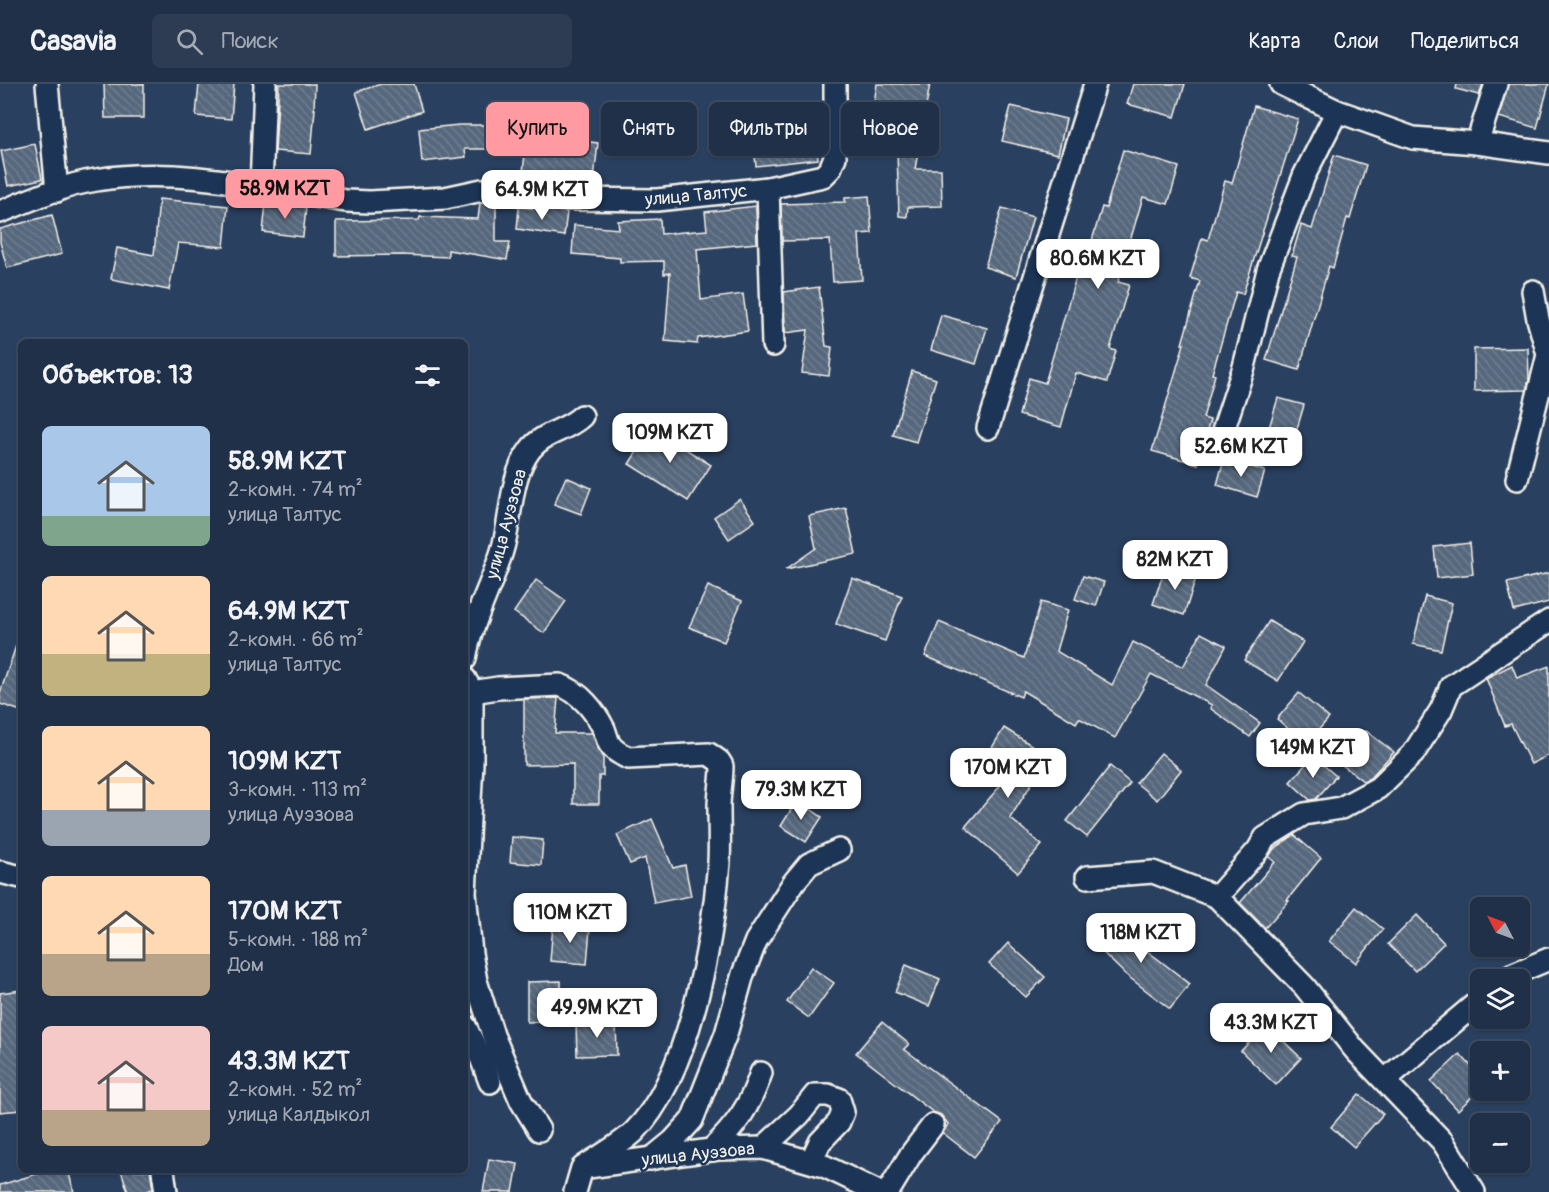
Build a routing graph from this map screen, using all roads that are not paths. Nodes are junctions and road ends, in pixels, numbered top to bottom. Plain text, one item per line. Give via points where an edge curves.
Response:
1 (46, 84) edge
2 (265, 84) edge
3 (835, 84) edge
4 (1095, 84) edge
5 (1281, 84) edge
6 (1496, 84) edge
7 (1336, 111) junction
8 (1476, 143) junction
9 (1549, 153) edge
10 (261, 188) junction
11 (768, 188) junction
12 (57, 192) junction
13 (0, 212) edge
14 (1533, 291) dead end
15 (773, 345) dead end
16 (1548, 356) edge
17 (582, 416) dead end
18 (988, 428) dead end
19 (1219, 442) dead end
20 (1517, 479) dead end
21 (1549, 621) edge
22 (468, 646) edge
23 (469, 685) edge
24 (468, 837) edge
25 (839, 850) dead end
26 (0, 872) edge
27 (18, 876) edge
28 (1087, 877) dead end
29 (1217, 897) junction
30 (468, 930) edge
31 (1549, 959) edge
32 (1525, 969) edge
33 (1470, 1008) edge
34 (468, 1032) edge
35 (761, 1073) dead end
36 (1385, 1080) junction
37 (490, 1082) dead end
38 (933, 1125) dead end
39 (539, 1130) dead end
40 (763, 1148) junction
41 (711, 1150) junction
42 (651, 1159) junction
43 (811, 1161) junction
44 (582, 1168) junction
45 (163, 1173) edge
46 (166, 1192) edge
47 (575, 1192) edge
48 (878, 1192) edge
49 (888, 1192) edge
50 (1474, 1192) edge

1 - 12 street
2 - 10 street
3 - 11 street, улица Талтус via 835,157 831,169 823,176
4 - 18 street
5 - 7 street
6 - 8 street
7 - 8 street via 1413,138
7 - 19 street via 1304,176 1268,270 1244,367
8 - 9 street
10 - 11 street, улица Талтус via 370,202 445,198 482,190 569,199 657,200
10 - 12 street, улица Талтус via 200,177 148,174 94,180
11 - 15 street
12 - 13 street, улица Талтус
14 - 16 street
16 - 20 street
17 - 22 street, улица Ауэзова via 537,441 522,462 503,549
21 - 29 street via 1451,686 1413,754 1378,788 1341,808 1304,814 1265,838
23 - 24 street via 472,763
23 - 44 street via 560,685 586,703 609,743 628,758 709,754 722,766 719,861 712,915 679,1059 660,1096 634,1132
25 - 42 street via 809,864 756,941 726,1034 692,1120
26 - 27 street
28 - 29 street via 1153,872
29 - 36 street via 1304,986 1355,1050
30 - 39 street via 476,981 493,1035 521,1101
31 - 32 street
33 - 36 street
34 - 37 street
35 - 41 street via 734,1128
36 - 50 street via 1443,1142
38 - 49 street
40 - 41 street, улица Ауэзова
40 - 43 street, улица Ауэзова
40 - 43 street via 815,1095 828,1095 839,1099 843,1112
41 - 42 street, улица Ауэзова
42 - 44 street, улица Ауэзова
43 - 48 street, улица Ауэзова
44 - 47 street
45 - 46 street

